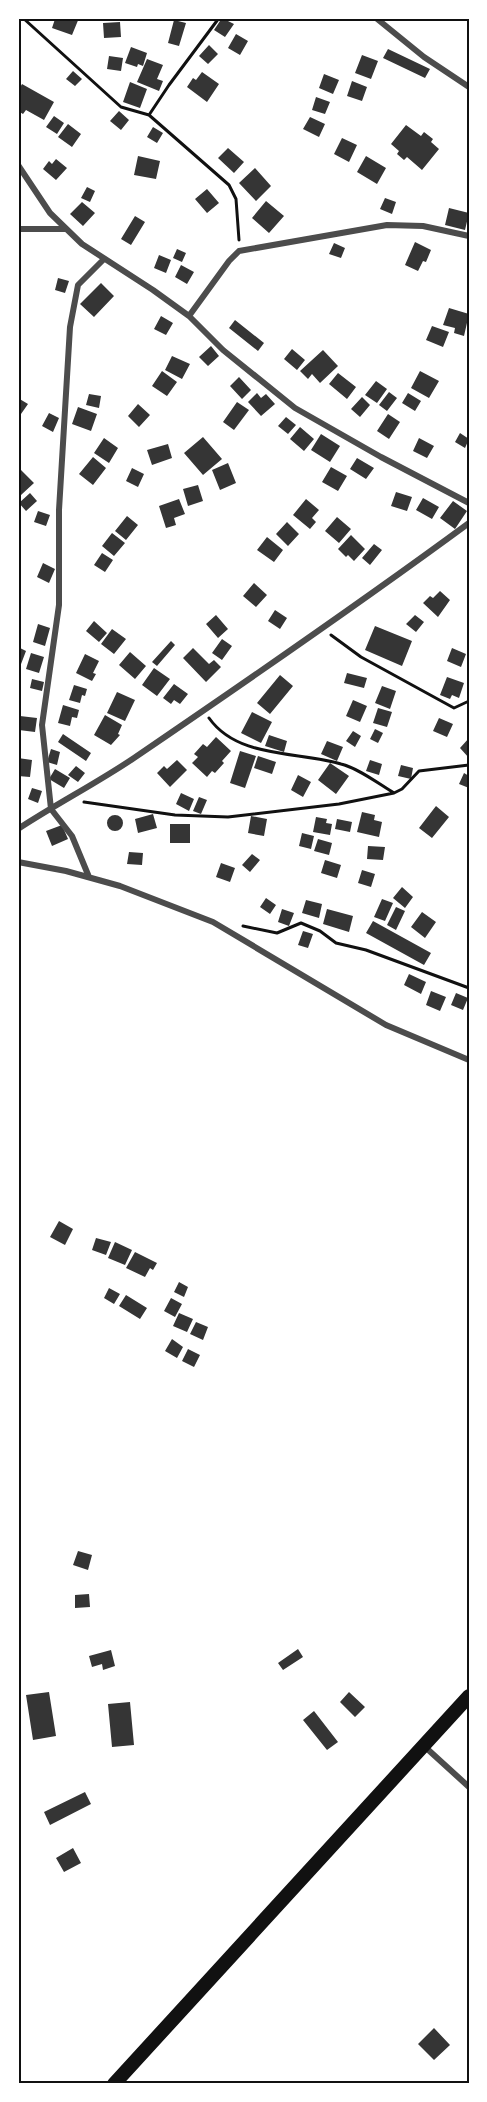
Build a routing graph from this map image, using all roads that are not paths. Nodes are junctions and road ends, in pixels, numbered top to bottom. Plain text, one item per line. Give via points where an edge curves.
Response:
1 (376, 18) edge
2 (469, 87) edge
3 (18, 165) edge
4 (18, 229) edge
5 (64, 229) junction
6 (469, 236) edge
7 (104, 259) junction
8 (189, 316) junction
9 (469, 503) edge
10 (469, 523) edge
11 (51, 809) junction
12 (18, 829) edge
13 (18, 862) edge
14 (89, 877) junction
15 (469, 1060) edge
16 (469, 1696) edge
17 (424, 1746) junction
18 (469, 1787) edge
19 (114, 2084) edge

1 - 2 street
3 - 5 street
4 - 5 street
5 - 7 street
6 - 8 street via 423,226 387,225 239,251
7 - 8 street
7 - 11 street via 78,285 70,327 59,510 59,605 42,725
8 - 9 street via 240,365 295,408
10 - 11 street via 204,711
11 - 12 street
11 - 14 street via 72,836
13 - 14 street
14 - 15 street via 213,922 386,1025
16 - 17 highway
17 - 18 street
17 - 19 highway

